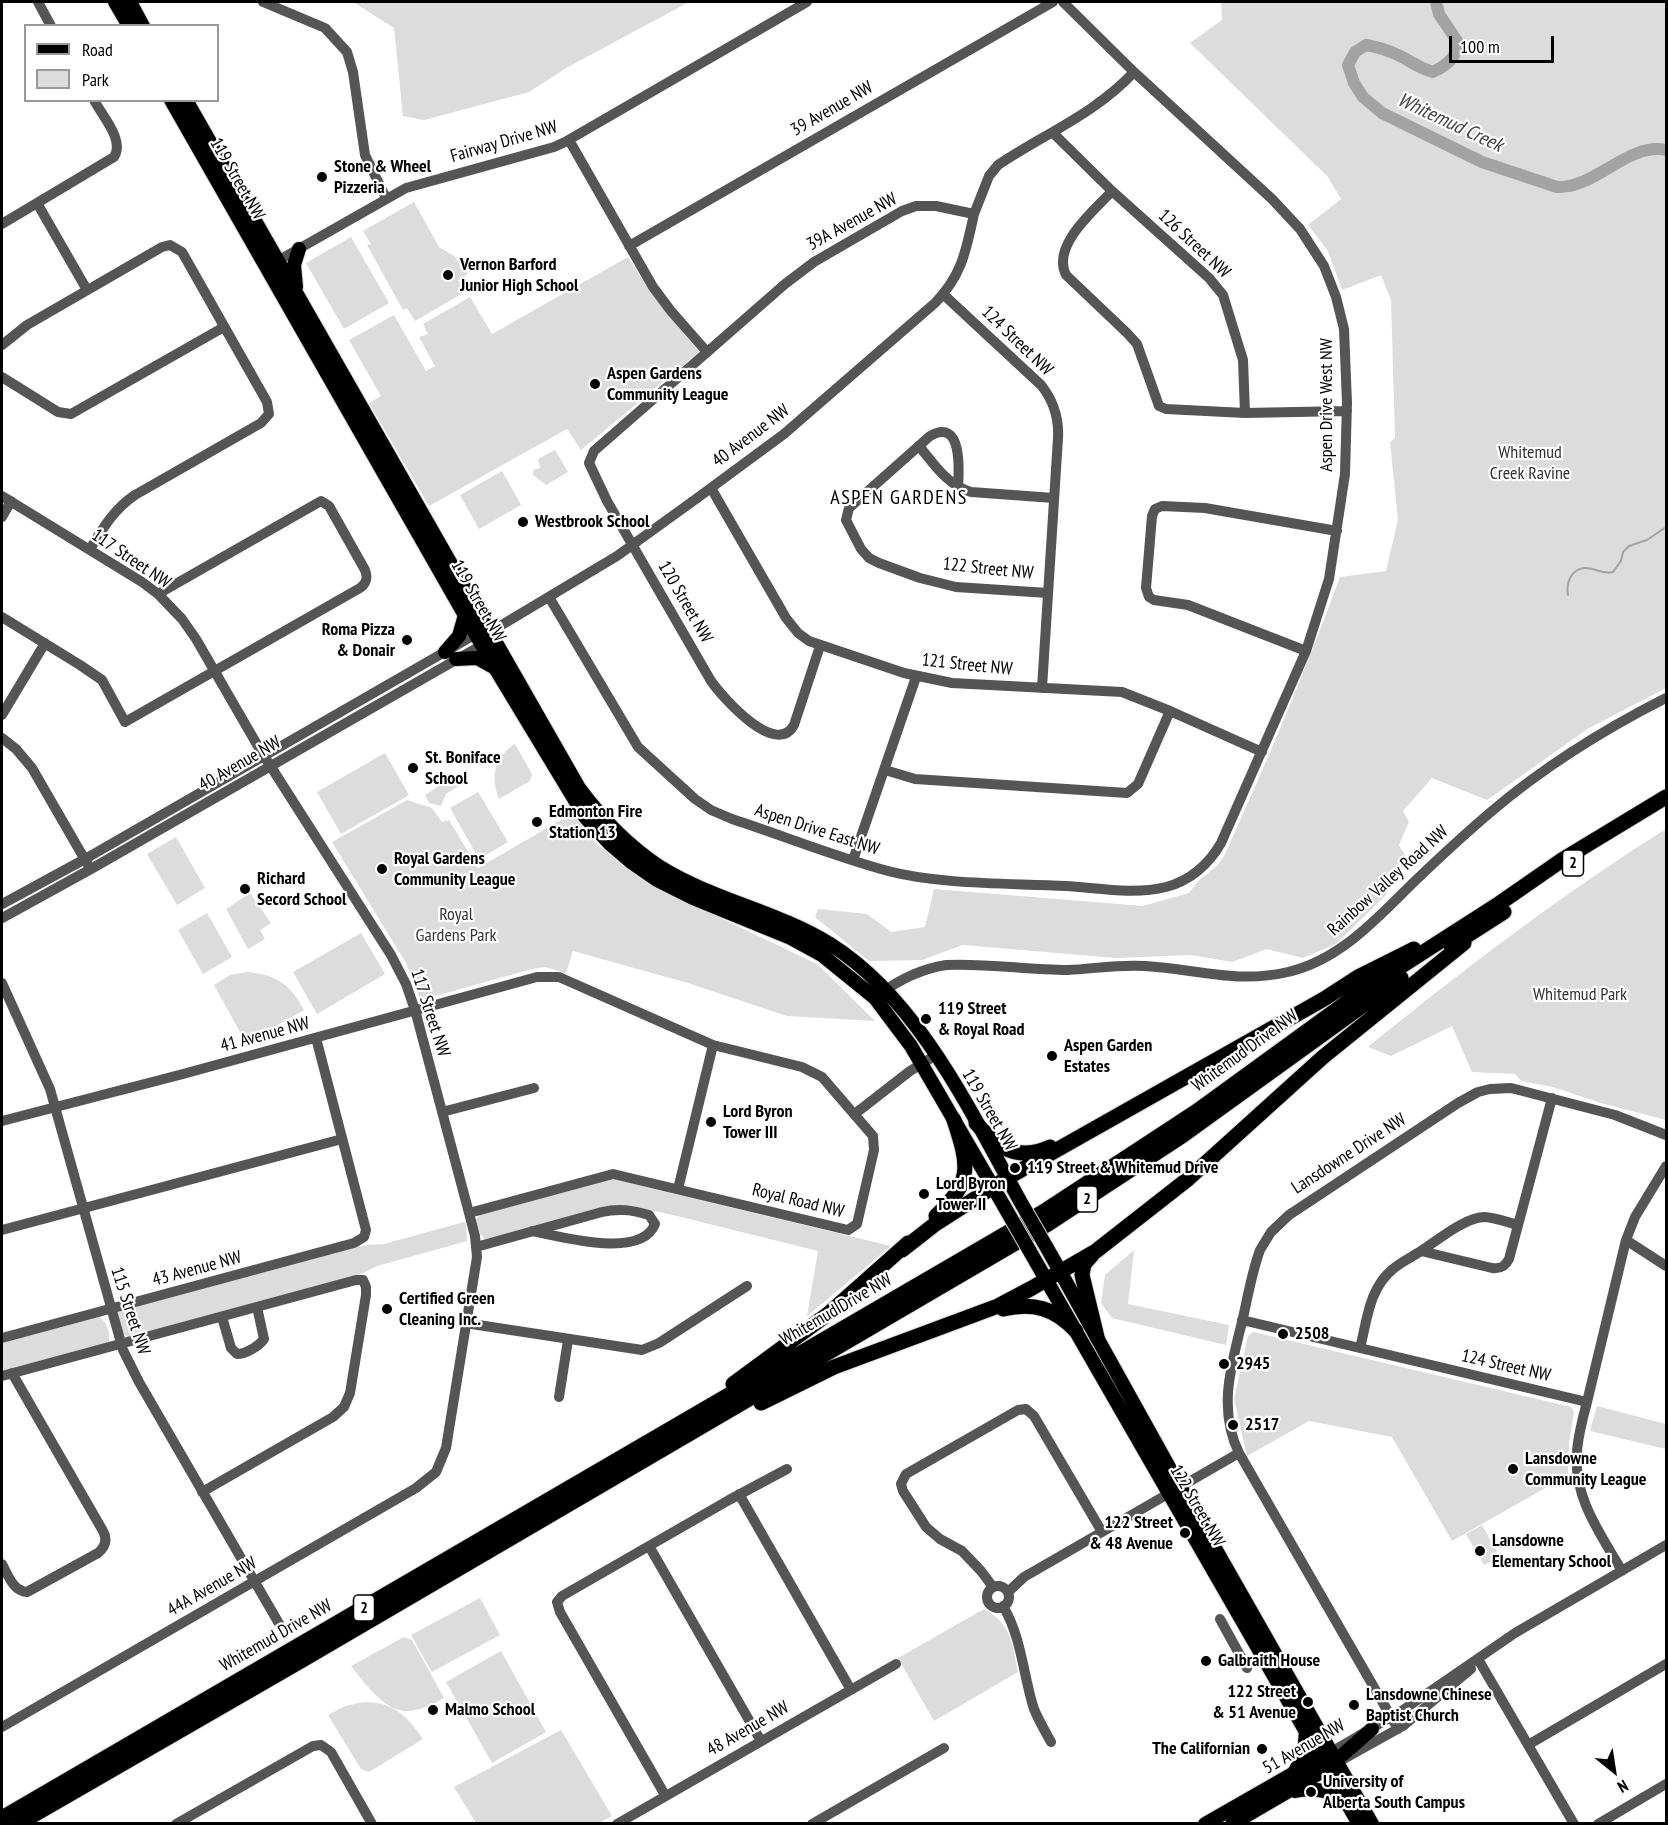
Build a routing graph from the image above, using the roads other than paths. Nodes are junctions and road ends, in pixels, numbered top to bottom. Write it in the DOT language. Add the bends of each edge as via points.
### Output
graph roads {
  1 [pos="38,2"];
  2 [pos="115,2"];
  3 [pos="130,2"];
  4 [pos="263,2"];
  5 [pos="807,2"];
  6 [pos="1053,2"];
  7 [pos="1063,2"];
  8 [pos="50,24"];
  9 [pos="128,24"];
  10 [pos="143,24"];
  11 [pos="1134,72"];
  12 [pos="95,102"];
  13 [pos="172,102"];
  14 [pos="187,102"];
  15 [pos="1053,133"];
  16 [pos="568,140"];
  17 [pos="1112,191"];
  18 [pos="386,198"];
  19 [pos="37,203"];
  20 [pos="975,214"];
  21 [pos="2,224"];
  22 [pos="629,246"];
  23 [pos="299,249"];
  24 [pos="272,264"];
  25 [pos="87,290"];
  26 [pos="298,295"];
  27 [pos="944,295"];
  28 [pos="224,327"];
  29 [pos="2,345"];
  30 [pos="707,352"];
  31 [pos="2,377"];
  32 [pos="1347,411"];
  33 [pos="1245,413"];
  34 [pos="919,446"];
  35 [pos="594,451"];
  36 [pos="711,488"];
  37 [pos="958,488"];
  38 [pos="1054,498"];
  39 [pos="6,499"];
  40 [pos="2,517"];
  41 [pos="1337,531"];
  42 [pos="633,544"];
  43 [pos="90,549"];
  44 [pos="1048,593"];
  45 [pos="158,594"];
  46 [pos="549,597"];
  47 [pos="465,615"];
  48 [pos="2,617"];
  49 [pos="483,637"];
  50 [pos="45,644"];
  51 [pos="820,646"];
  52 [pos="1306,651"];
  53 [pos="451,655"];
  54 [pos="495,668"];
  55 [pos="215,672"];
  56 [pos="916,677"];
  57 [pos="1042,688"];
  58 [pos="1666,698"];
  59 [pos="1170,711"];
  60 [pos="2,716"];
  61 [pos="2,738"];
  62 [pos="1262,752"];
  63 [pos="267,760"];
  64 [pos="885,771"];
  65 [pos="1666,797"];
  66 [pos="1666,804"];
  67 [pos="84,859"];
  68 [pos="853,860"];
  69 [pos="91,869"];
  70 [pos="1184,880"];
  71 [pos="2,904"];
  72 [pos="2,918"];
  73 [pos="1483,921"];
  74 [pos="537,977"];
  75 [pos="2,983"];
  76 [pos="880,994"];
  77 [pos="415,1010"];
  78 [pos="316,1038"];
  79 [pos="713,1045"];
  80 [pos="936,1055"];
  81 [pos="921,1064"];
  82 [pos="534,1088"];
  83 [pos="1552,1098"];
  84 [pos="56,1107"];
  85 [pos="442,1112"];
  86 [pos="856,1113"];
  87 [pos="954,1120"];
  88 [pos="2,1121"];
  89 [pos="1108,1121"];
  90 [pos="976,1123"];
  91 [pos="1666,1135"];
  92 [pos="342,1139"];
  93 [pos="1666,1166"];
  94 [pos="1007,1178"];
  95 [pos="994,1187"];
  96 [pos="678,1189"];
  97 [pos="1004,1206"];
  98 [pos="83,1208"];
  99 [pos="469,1213"];
  100 [pos="1518,1225"];
  101 [pos="2,1230"];
  102 [pos="532,1231"];
  103 [pos="1626,1240"];
  104 [pos="476,1247"];
  105 [pos="902,1250"];
  106 [pos="1096,1251"];
  107 [pos="1421,1251"];
  108 [pos="1051,1255"];
  109 [pos="1666,1266"];
  110 [pos="1054,1276"];
  111 [pos="747,1286"];
  112 [pos="256,1307"];
  113 [pos="110,1309"];
  114 [pos="979,1313"];
  115 [pos="222,1317"];
  116 [pos="1242,1320"];
  117 [pos="465,1323"];
  118 [pos="1076,1331"];
  119 [pos="1097,1337"];
  120 [pos="2,1338"];
  121 [pos="568,1340"];
  122 [pos="120,1344"];
  123 [pos="1360,1348"];
  124 [pos="7,1374"];
  125 [pos="559,1397"];
  126 [pos="1587,1402"];
  127 [pos="669,1438"];
  128 [pos="1239,1453"];
  129 [pos="786,1469"];
  130 [pos="436,1472"];
  131 [pos="1175,1490"];
  132 [pos="202,1492"];
  133 [pos="739,1494"];
  134 [pos="1102,1532"];
  135 [pos="1666,1545"];
  136 [pos="649,1546"];
  137 [pos="2,1564"];
  138 [pos="1622,1571"];
  139 [pos="255,1582"];
  140 [pos="993,1587"];
  141 [pos="1008,1592"];
  142 [pos="1003,1606"];
  143 [pos="1220,1619"];
  144 [pos="281,1627"];
  145 [pos="1478,1659"];
  146 [pos="896,1664"];
  147 [pos="1666,1664"];
  148 [pos="1247,1668"];
  149 [pos="851,1690"];
  150 [pos="1391,1718"];
  151 [pos="2,1727"];
  152 [pos="1372,1729"];
  153 [pos="1398,1729"];
  154 [pos="1306,1730"];
  155 [pos="761,1741"];
  156 [pos="1051,1742"];
  157 [pos="1528,1744"];
  158 [pos="944,1748"];
  159 [pos="1329,1760"];
  160 [pos="1294,1773"];
  161 [pos="1666,1784"];
  162 [pos="1284,1794"];
  163 [pos="665,1795"];
  164 [pos="1345,1798"];
  165 [pos="1258,1809"];
  166 [pos="2,1818"];
  167 [pos="18,1824"];
  168 [pos="176,1824"];
  169 [pos="372,1824"];
  170 [pos="617,1824"];
  171 [pos="812,1824"];
  172 [pos="1205,1824"];
  173 [pos="1232,1824"];
  174 [pos="1359,1824"];
  175 [pos="1372,1824"];
  176 [pos="1574,1824"];
  177 [pos="1598,1824"];
  1 -- 8 [label="street"];
  2 -- 9 [label="main road"];
  3 -- 10 [label="main road"];
  4 -- 18 [label="street" via="325,28 347,52 364,154"];
  5 -- 16 [label="street, Fairway Drive NW"];
  6 -- 22 [label="street, 39 Avenue NW"];
  7 -- 11 [label="street, Aspen Drive West NW"];
  11 -- 15 [label="street" via="1095,108"];
  11 -- 32 [label="street, Aspen Drive West NW" via="1282,209 1319,256 1344,329"];
  12 -- 19 [label="street" via="118,150 109,162"];
  13 -- 24 [label="main road, 119 Street NW"];
  14 -- 24 [label="main road, 119 Street NW"];
  15 -- 17 [label="street, 126 Street NW"];
  15 -- 20 [label="street" via="998,165 988,176"];
  16 -- 18 [label="street, Fairway Drive NW" via="548,149 418,184"];
  16 -- 22 [label="street"];
  17 -- 33 [label="street, 126 Street NW" via="1223,295 1243,360"];
  17 -- 33 [label="street" via="1070,238 1063,269 1068,278 1137,344 1157,403 1166,409"];
  18 -- 23 [label="street, Fairway Drive NW"];
  19 -- 21 [label="street"];
  19 -- 25 [label="street"];
  20 -- 27 [label="street, 40 Avenue NW" via="962,266"];
  20 -- 30 [label="street, 39A Avenue NW" via="929,205 902,211 804,269"];
  22 -- 30 [label="street" via="663,301"];
  23 -- 24 [label="street, Fairway Drive NW"];
  23 -- 26 [label="main road" via="294,269"];
  24 -- 26 [label="main road, 119 Street NW"];
  24 -- 47 [label="main road, 119 Street NW"];
  25 -- 28 [label="street" via="162,247 174,246 182,252"];
  25 -- 29 [label="street" via="27,325"];
  26 -- 49 [label="main road, 119 Street NW"];
  27 -- 36 [label="street, 40 Avenue NW" via="810,412"];
  27 -- 38 [label="street, 124 Street NW" via="1041,386 1051,401 1058,438"];
  28 -- 31 [label="street" via="66,415"];
  28 -- 43 [label="street" via="267,402 269,414 261,423 123,503"];
  30 -- 35 [label="street, 39A Avenue NW"];
  32 -- 33 [label="street"];
  32 -- 41 [label="street, Aspen Drive West NW" via="1345,474"];
  34 -- 37 [label="street"];
  34 -- 37 [label="street" via="938,433 950,437 959,450"];
  34 -- 44 [label="street, 122 Street NW" via="849,508 845,517 861,549 879,563 956,587"];
  35 -- 42 [label="street, 120 Street NW" via="589,463"];
  36 -- 42 [label="street, 40 Avenue NW"];
  36 -- 51 [label="street, 121 Street NW" via="790,624"];
  37 -- 38 [label="street"];
  38 -- 44 [label="street"];
  39 -- 40 [label="street"];
  39 -- 43 [label="street, 117 Street NW"];
  41 -- 52 [label="street, Aspen Drive West NW" via="1326,589"];
  41 -- 52 [label="street" via="1205,508 1166,506 1155,509 1151,520 1146,588 1149,597 1193,606"];
  42 -- 46 [label="street, 40 Avenue NW"];
  42 -- 51 [label="street, 120 Street NW" via="711,681 756,726 779,736 789,733"];
  43 -- 45 [label="street, 117 Street NW"];
  44 -- 57 [label="street"];
  45 -- 55 [label="street, 117 Street NW" via="190,630"];
  45 -- 55 [label="street" via="321,501 329,506 367,580 360,588"];
  46 -- 49 [label="street, 40 Avenue NW"];
  46 -- 68 [label="street, Aspen Drive East NW" via="634,742 695,799 732,819"];
  47 -- 49 [label="main road, 119 Street NW"];
  47 -- 53 [label="main road"];
  48 -- 50 [label="street"];
  49 -- 53 [label="street, 40 Avenue NW"];
  49 -- 54 [label="main road, 119 Street NW"];
  49 -- 76 [label="main road, 119 Street NW" via="579,788 619,835 662,868 829,944 857,963"];
  50 -- 55 [label="street" via="102,680 125,722"];
  50 -- 60 [label="street"];
  51 -- 56 [label="street, 121 Street NW"];
  52 -- 62 [label="street, Aspen Drive West NW"];
  53 -- 54 [label="main road" via="477,658"];
  53 -- 63 [label="street, 40 Avenue NW"];
  54 -- 76 [label="main road, 119 Street NW" via="585,818 617,850 657,880 791,938"];
  55 -- 63 [label="street, 117 Street NW"];
  56 -- 57 [label="street, 121 Street NW"];
  56 -- 64 [label="street"];
  57 -- 59 [label="street, 121 Street NW" via="1122,692"];
  58 -- 76 [label="street, Rainbow Valley Road NW" via="1571,752 1534,778 1459,840 1349,943 1300,968 1269,976 1230,978 1142,966 1068,970 946,965 926,969"];
  59 -- 62 [label="street, 121 Street NW"];
  59 -- 64 [label="street" via="1138,784 1123,793 915,778"];
  61 -- 67 [label="street" via="32,768"];
  62 -- 70 [label="street, Aspen Drive West NW" via="1217,851"];
  63 -- 67 [label="street, 40 Avenue NW"];
  63 -- 69 [label="street, 40 Avenue NW"];
  63 -- 77 [label="street, 117 Street NW" via="391,955"];
  64 -- 68 [label="street"];
  65 -- 73 [label="highway, Whitemud Drive NW / 2" via="1562,860"];
  66 -- 73 [label="highway, Whitemud Drive NW / 2"];
  67 -- 69 [label="street"];
  67 -- 71 [label="street, 40 Avenue NW"];
  68 -- 70 [label="street, Aspen Drive East NW" via="904,874 988,882 1144,891"];
  69 -- 72 [label="street, 40 Avenue NW"];
  73 -- 89 [label="highway" via="1358,976"];
  73 -- 106 [label="highway" via="1188,1179"];
  73 -- 127 [label="highway, Whitemud Drive NW / 2" via="1346,1002 1197,1111 1043,1212"];
  74 -- 77 [label="street, 41 Avenue NW"];
  74 -- 79 [label="street, Royal Road NW" via="559,977"];
  75 -- 84 [label="street, 115 Street NW"];
  76 -- 80 [label="main road, 119 Street NW" via="907,1014"];
  76 -- 81 [label="main road, 119 Street NW"];
  77 -- 78 [label="street, 41 Avenue NW"];
  77 -- 85 [label="street, 117 Street NW"];
  78 -- 84 [label="street, 41 Avenue NW"];
  78 -- 92 [label="street"];
  79 -- 86 [label="street, Royal Road NW" via="802,1067 822,1077"];
  79 -- 96 [label="street"];
  80 -- 81 [label="street"];
  80 -- 90 [label="main road, 119 Street NW"];
  81 -- 86 [label="street"];
  81 -- 87 [label="main road, 119 Street NW"];
  82 -- 85 [label="street"];
  83 -- 91 [label="street, Lansdowne Drive NW" via="1615,1115"];
  83 -- 100 [label="street"];
  83 -- 116 [label="street, Lansdowne Drive NW" via="1511,1088 1478,1092 1296,1209 1275,1227 1260,1250"];
  84 -- 88 [label="street, 41 Avenue NW"];
  84 -- 98 [label="street, 115 Street NW"];
  85 -- 99 [label="street, 117 Street NW"];
  86 -- 96 [label="street, Royal Road NW" via="873,1136 874,1150 857,1224 848,1230"];
  87 -- 95 [label="main road, 119 Street NW"];
  87 -- 105 [label="highway" via="966,1171 960,1189"];
  89 -- 90 [label="highway" via="1029,1153 999,1146"];
  89 -- 94 [label="highway"];
  90 -- 94 [label="main road, 119 Street NW"];
  92 -- 98 [label="street"];
  92 -- 113 [label="street, 43 Avenue NW" via="366,1230 364,1237 354,1243"];
  93 -- 103 [label="street" via="1635,1217"];
  94 -- 95 [label="highway"];
  94 -- 108 [label="main road, 119 Street NW, bridge"];
  95 -- 97 [label="main road, 119 Street NW"];
  95 -- 105 [label="highway"];
  96 -- 99 [label="street, Royal Road NW" via="613,1174"];
  97 -- 110 [label="main road, 122 Street NW, bridge" via="1036,1262"];
  98 -- 101 [label="street"];
  98 -- 113 [label="street, 115 Street NW"];
  99 -- 104 [label="street, 117 Street NW"];
  100 -- 107 [label="street" via="1488,1217 1475,1218"];
  100 -- 107 [label="street" via="1509,1259 1497,1269"];
  102 -- 102 [label="street" via="613,1245 636,1240 655,1224 649,1215 615,1209"];
  102 -- 104 [label="street"];
  103 -- 109 [label="street"];
  103 -- 126 [label="street"];
  104 -- 117 [label="street, 117 Street NW"];
  105 -- 127 [label="highway" via="828,1314"];
  106 -- 110 [label="highway"];
  106 -- 119 [label="highway" via="1084,1264 1082,1275"];
  107 -- 123 [label="street" via="1392,1269 1378,1285"];
  108 -- 110 [label="main road, 122 Street NW"];
  110 -- 114 [label="highway"];
  110 -- 118 [label="main road, 122 Street NW"];
  110 -- 119 [label="main road, 122 Street NW"];
  111 -- 121 [label="street" via="646,1350"];
  112 -- 115 [label="street"];
  112 -- 115 [label="street" via="264,1339 242,1354 231,1348"];
  112 -- 132 [label="street" via="363,1280 366,1295 350,1393 344,1407 333,1417"];
  113 -- 120 [label="street, 43 Avenue NW"];
  113 -- 122 [label="street, 115 Street NW"];
  114 -- 118 [label="highway" via="1034,1306 1054,1312"];
  114 -- 127 [label="highway" via="834,1367 728,1420"];
  115 -- 122 [label="street"];
  116 -- 123 [label="street, 124 Street NW"];
  116 -- 128 [label="street, Lansdowne Drive NW" via="1227,1394 1230,1427"];
  117 -- 121 [label="street"];
  117 -- 130 [label="street, 117 Street NW" via="446,1448"];
  118 -- 131 [label="main road, 122 Street NW"];
  119 -- 131 [label="main road, 122 Street NW"];
  121 -- 125 [label="street"];
  122 -- 124 [label="street"];
  122 -- 132 [label="street, 115 Street NW"];
  123 -- 126 [label="street, 124 Street NW"];
  124 -- 137 [label="street" via="104,1531 105,1544 98,1553 24,1592 15,1587"];
  126 -- 138 [label="street" via="1576,1451 1580,1490"];
  127 -- 166 [label="highway, Whitemud Drive NW / 2"];
  127 -- 167 [label="highway, Whitemud Drive NW / 2"];
  128 -- 131 [label="street"];
  128 -- 150 [label="street, Lansdowne Drive NW"];
  129 -- 133 [label="street"];
  130 -- 139 [label="street, 44A Avenue NW" via="416,1488"];
  131 -- 134 [label="street"];
  131 -- 154 [label="main road, 122 Street NW"];
  131 -- 159 [label="main road, 122 Street NW"];
  132 -- 139 [label="street, 115 Street NW"];
  133 -- 136 [label="street"];
  133 -- 149 [label="street"];
  134 -- 140 [label="street" via="1034,1416 1026,1409 1018,1410 906,1474 901,1481 903,1491 926,1527 962,1551"];
  134 -- 141 [label="street" via="1024,1577"];
  135 -- 138 [label="street, 51 Avenue NW"];
  136 -- 155 [label="street"];
  136 -- 163 [label="street" via="562,1596 558,1602 560,1612"];
  138 -- 145 [label="street, 51 Avenue NW"];
  139 -- 144 [label="street, 115 Street NW"];
  139 -- 151 [label="street, 44A Avenue NW"];
  140 -- 141 [label="street" via="1000,1585"];
  140 -- 142 [label="street" via="987,1595 988,1602 994,1607"];
  141 -- 142 [label="street" via="1009,1599"];
  142 -- 156 [label="street" via="1011,1621 1034,1707"];
  143 -- 148 [label="street"];
  145 -- 150 [label="street, 51 Avenue NW"];
  145 -- 153 [label="street, 51 Avenue NW" via="1470,1671"];
  145 -- 157 [label="street"];
  146 -- 149 [label="street, 48 Avenue NW"];
  147 -- 157 [label="street"];
  149 -- 155 [label="street, 48 Avenue NW"];
  150 -- 152 [label="street, 51 Avenue NW"];
  150 -- 153 [label="street, Lansdowne Drive NW"];
  152 -- 159 [label="main road"];
  153 -- 159 [label="street, 51 Avenue NW"];
  154 -- 159 [label="main road, 122 Street NW"];
  154 -- 160 [label="main road" via="1304,1755"];
  155 -- 163 [label="street, 48 Avenue NW"];
  157 -- 176 [label="street"];
  158 -- 171 [label="street"];
  159 -- 160 [label="main road, 51 Avenue NW"];
  159 -- 162 [label="main road, 51 Avenue NW"];
  159 -- 164 [label="main road, 122 Street NW"];
  159 -- 165 [label="main road"];
  159 -- 175 [label="main road, 122 Street NW"];
  160 -- 172 [label="main road, 51 Avenue NW"];
  161 -- 177 [label="street"];
  162 -- 164 [label="main road" via="1312,1789"];
  162 -- 165 [label="main road, 51 Avenue NW"];
  163 -- 170 [label="street, 48 Avenue NW"];
  164 -- 174 [label="main road, 122 Street NW"];
  165 -- 173 [label="main road, 51 Avenue NW"];
  168 -- 169 [label="street" via="313,1746 324,1746 331,1752"];
}
